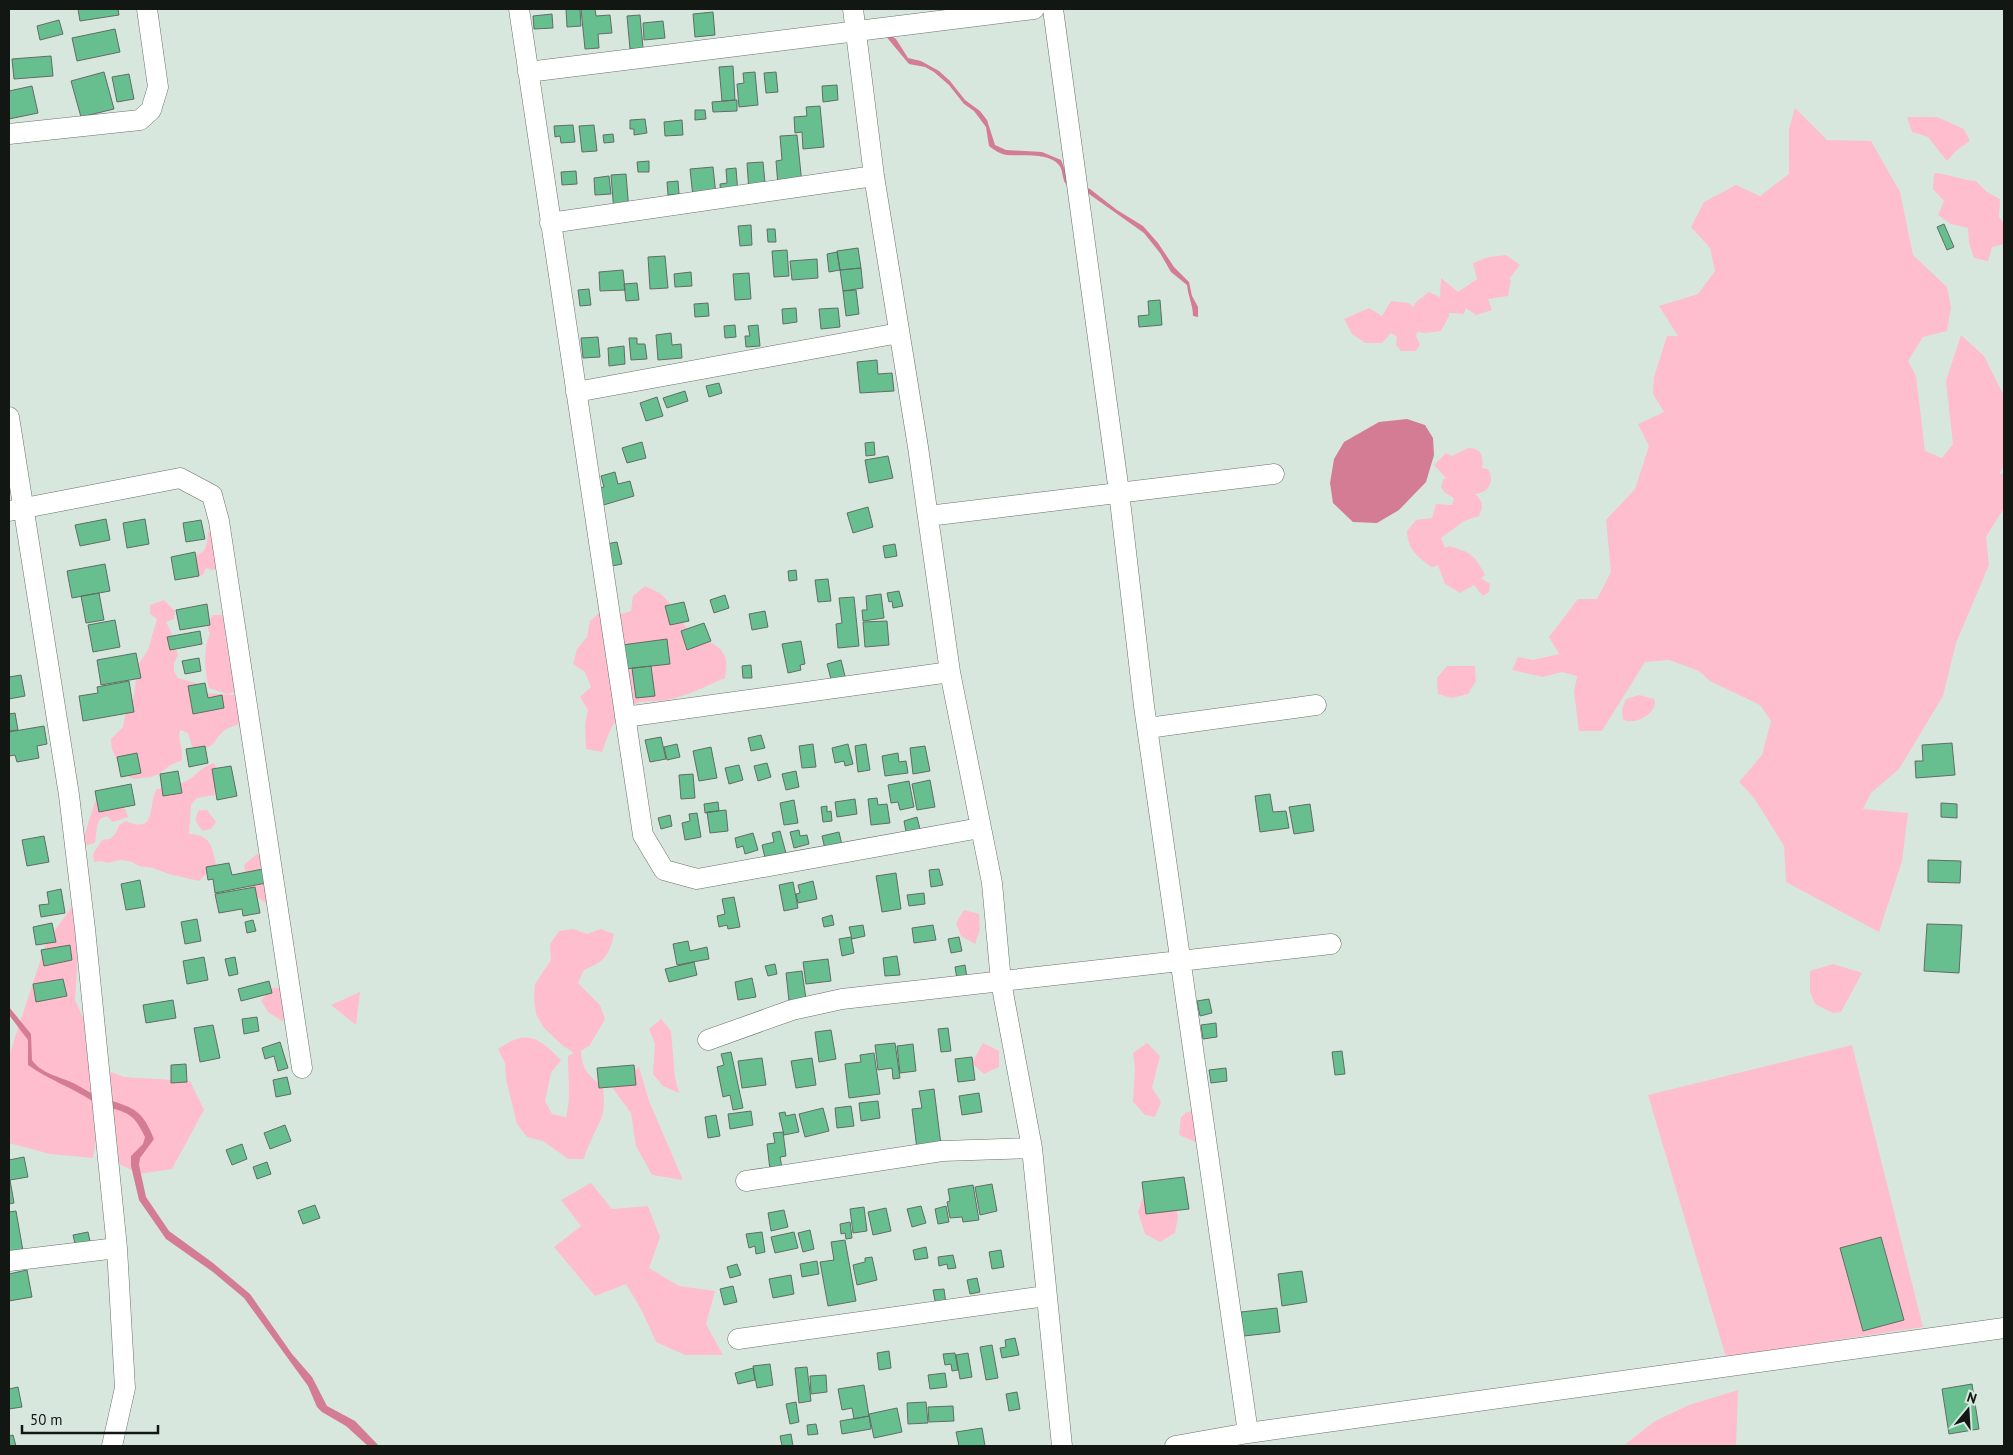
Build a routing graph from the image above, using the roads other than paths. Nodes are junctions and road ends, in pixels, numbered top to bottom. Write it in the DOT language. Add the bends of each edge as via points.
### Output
graph roads {
  1 [pos="147,9"];
  2 [pos="519,9"];
  3 [pos="853,9"];
  4 [pos="1034,9"];
  5 [pos="1054,9"];
  6 [pos="856,30"];
  7 [pos="528,72"];
  8 [pos="9,134"];
  9 [pos="874,176"];
  10 [pos="550,223"];
  11 [pos="898,333"];
  12 [pos="576,392"];
  13 [pos="9,417"];
  14 [pos="1274,474"];
  15 [pos="1119,492"];
  16 [pos="16,510"];
  17 [pos="928,516"];
  18 [pos="950,672"];
  19 [pos="1316,704"];
  20 [pos="625,718"];
  21 [pos="1148,728"];
  22 [pos="980,828"];
  23 [pos="1331,944"];
  24 [pos="1181,961"];
  25 [pos="1001,982"];
  26 [pos="708,1040"];
  27 [pos="302,1068"];
  28 [pos="1032,1148"];
  29 [pos="746,1181"];
  30 [pos="117,1248"];
  31 [pos="9,1261"];
  32 [pos="1046,1296"];
  33 [pos="2004,1328"];
  34 [pos="738,1340"];
  35 [pos="1248,1433"];
  36 [pos="112,1446"];
  37 [pos="1062,1446"];
  38 [pos="1175,1446"];
  1 -- 8 [label="street" via="158,87 151,110 140,120"];
  2 -- 7 [label="street"];
  3 -- 6 [label="street"];
  4 -- 6 [label="street"];
  5 -- 15 [label="street"];
  6 -- 7 [label="street"];
  6 -- 9 [label="street"];
  7 -- 10 [label="street"];
  9 -- 10 [label="street"];
  9 -- 11 [label="street"];
  10 -- 12 [label="street"];
  11 -- 12 [label="street"];
  11 -- 17 [label="street"];
  12 -- 20 [label="street"];
  13 -- 16 [label="street"];
  14 -- 15 [label="street"];
  15 -- 17 [label="street"];
  15 -- 21 [label="street"];
  16 -- 27 [label="street" via="180,478 212,495 219,520"];
  16 -- 30 [label="street" via="69,795"];
  17 -- 18 [label="street"];
  18 -- 20 [label="street"];
  18 -- 22 [label="street"];
  19 -- 21 [label="street"];
  20 -- 22 [label="street" via="642,835 664,870 696,879"];
  21 -- 24 [label="street"];
  22 -- 25 [label="street" via="992,884"];
  23 -- 24 [label="street"];
  24 -- 25 [label="street"];
  24 -- 35 [label="street"];
  25 -- 26 [label="street" via="842,999 792,1010"];
  25 -- 28 [label="street"];
  28 -- 29 [label="street" via="942,1151"];
  28 -- 32 [label="street"];
  30 -- 31 [label="street"];
  30 -- 36 [label="street" via="124,1388"];
  32 -- 34 [label="street"];
  32 -- 37 [label="street"];
  33 -- 35 [label="street"];
  35 -- 38 [label="street"];
}
